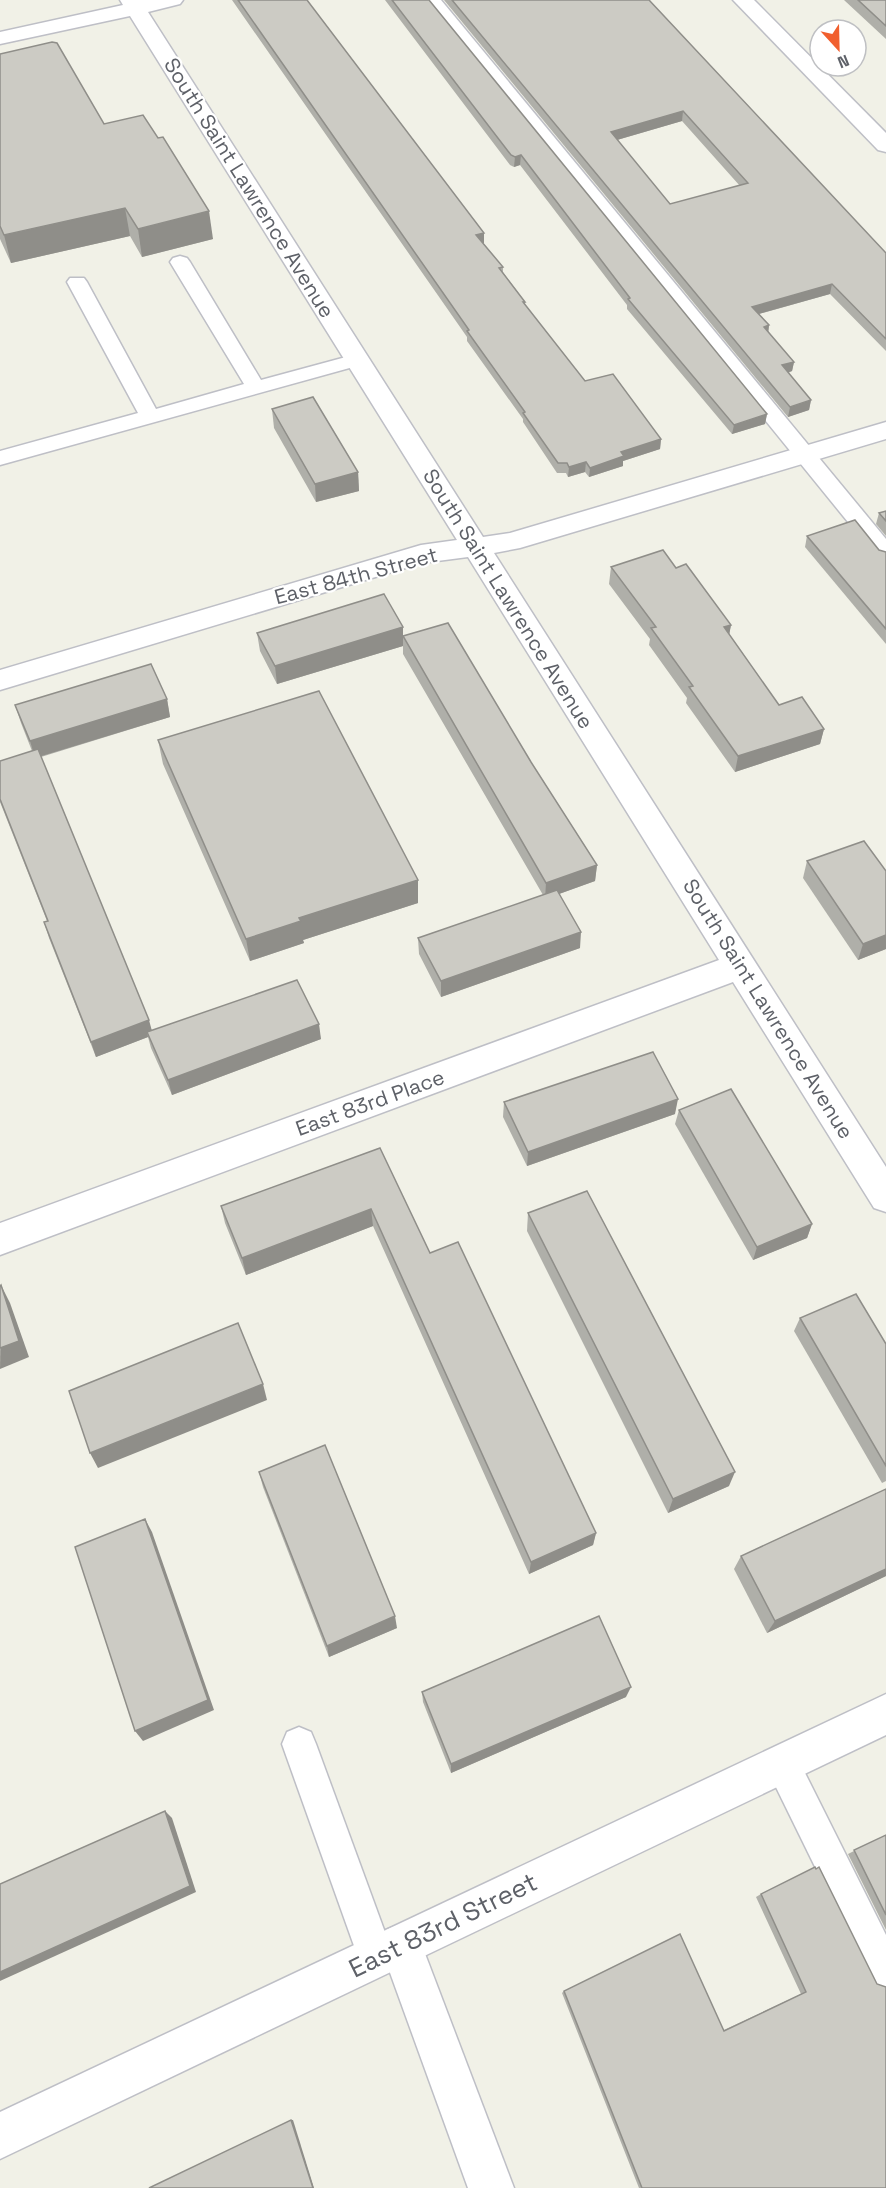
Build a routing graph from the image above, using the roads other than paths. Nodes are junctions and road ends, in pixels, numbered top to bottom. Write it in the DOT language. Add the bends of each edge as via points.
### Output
graph roads {
  1 [pos="173,0"];
  2 [pos="432,0"];
  3 [pos="743,0"];
  4 [pos="133,4"];
  5 [pos="0,38"];
  6 [pos="886,144"];
  7 [pos="180,262"];
  8 [pos="77,282"];
  9 [pos="357,360"];
  10 [pos="256,388"];
  11 [pos="150,417"];
  12 [pos="886,430"];
  13 [pos="803,455"];
  14 [pos="0,458"];
  15 [pos="476,548"];
  16 [pos="886,554"];
  17 [pos="0,680"];
  18 [pos="740,966"];
  19 [pos="886,1197"];
  20 [pos="0,1239"];
  21 [pos="886,1714"];
  22 [pos="299,1744"];
  23 [pos="782,1763"];
  24 [pos="388,1951"];
  25 [pos="886,1972"];
  26 [pos="0,2136"];
  27 [pos="490,2188"];
  1 -- 4 [label="street"];
  2 -- 13 [label="lane"];
  3 -- 6 [label="street"];
  4 -- 5 [label="street"];
  4 -- 9 [label="street, South Saint Lawrence Avenue"];
  7 -- 10 [label="lane"];
  8 -- 11 [label="lane"];
  9 -- 10 [label="lane"];
  9 -- 15 [label="street, South Saint Lawrence Avenue"];
  10 -- 11 [label="lane"];
  11 -- 14 [label="lane"];
  12 -- 13 [label="street, East 84th Street"];
  13 -- 15 [label="street, East 84th Street" via="511,542"];
  13 -- 16 [label="lane"];
  15 -- 17 [label="street, East 84th Street" via="421,554"];
  15 -- 18 [label="street, South Saint Lawrence Avenue"];
  18 -- 19 [label="street, South Saint Lawrence Avenue"];
  18 -- 20 [label="street, East 83rd Place"];
  21 -- 23 [label="street, East 83rd Street"];
  22 -- 24 [label="lane"];
  23 -- 24 [label="street, East 83rd Street"];
  23 -- 25 [label="lane"];
  24 -- 26 [label="street, East 83rd Street"];
  24 -- 27 [label="street"];
}
